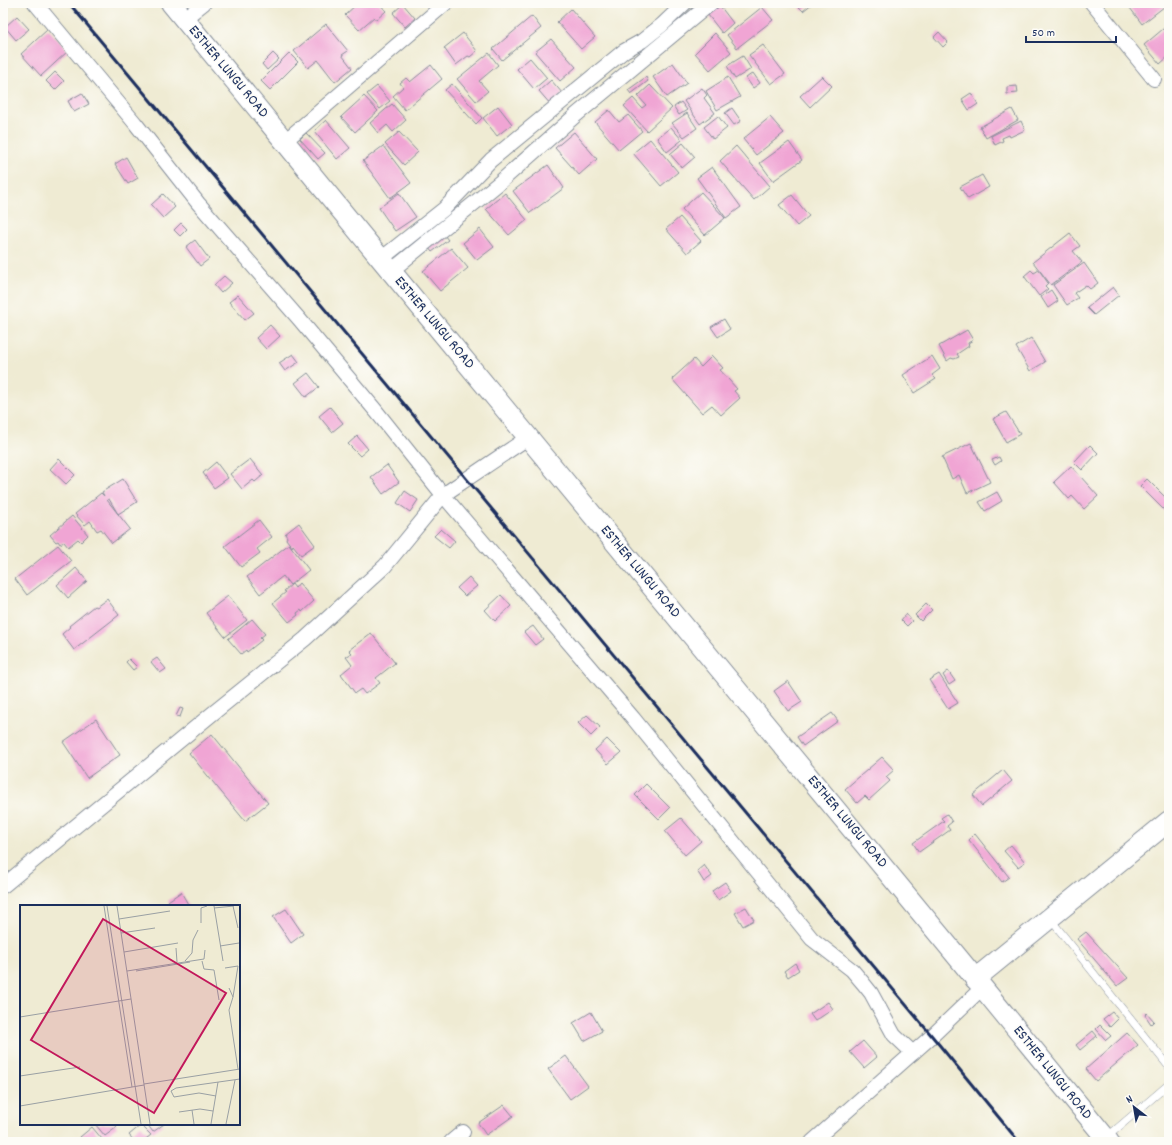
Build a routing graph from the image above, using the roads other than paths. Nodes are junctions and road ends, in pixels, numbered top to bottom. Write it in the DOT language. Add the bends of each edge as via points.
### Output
graph roads {
  1 [pos="35,3"];
  2 [pos="171,3"];
  3 [pos="204,3"];
  4 [pos="446,3"];
  5 [pos="684,3"];
  6 [pos="711,3"];
  7 [pos="1092,3"];
  8 [pos="184,19"];
  9 [pos="1154,79"];
  10 [pos="285,141"];
  11 [pos="386,265"];
  12 [pos="529,437"];
  13 [pos="443,495"];
  14 [pos="1169,822"];
  15 [pos="3,886"];
  16 [pos="1050,918"];
  17 [pos="978,983"];
  18 [pos="913,1052"];
  19 [pos="1169,1066"];
  20 [pos="1169,1084"];
  21 [pos="463,1132"];
  22 [pos="1107,1140"];
  23 [pos="451,1142"];
  24 [pos="812,1142"];
  1 -- 13 [label="street" via="198,203 376,411"];
  2 -- 8 [label="street, ESTHER LUNGU ROAD"];
  3 -- 8 [label="street"];
  4 -- 10 [label="street"];
  5 -- 11 [label="street" via="662,25 624,51 491,160"];
  6 -- 11 [label="street" via="499,183"];
  7 -- 9 [label="street"];
  8 -- 10 [label="street, ESTHER LUNGU ROAD"];
  10 -- 11 [label="street, ESTHER LUNGU ROAD"];
  11 -- 12 [label="street, ESTHER LUNGU ROAD"];
  12 -- 13 [label="street"];
  12 -- 17 [label="street, ESTHER LUNGU ROAD"];
  13 -- 15 [label="street" via="385,566 305,639"];
  13 -- 18 [label="street" via="633,718 812,939 856,974 871,993 894,1035"];
  14 -- 16 [label="street"];
  16 -- 17 [label="street"];
  16 -- 19 [label="lane"];
  17 -- 18 [label="street"];
  17 -- 22 [label="street, ESTHER LUNGU ROAD"];
  18 -- 24 [label="street"];
  20 -- 22 [label="lane"];
  21 -- 23 [label="street"];
}
